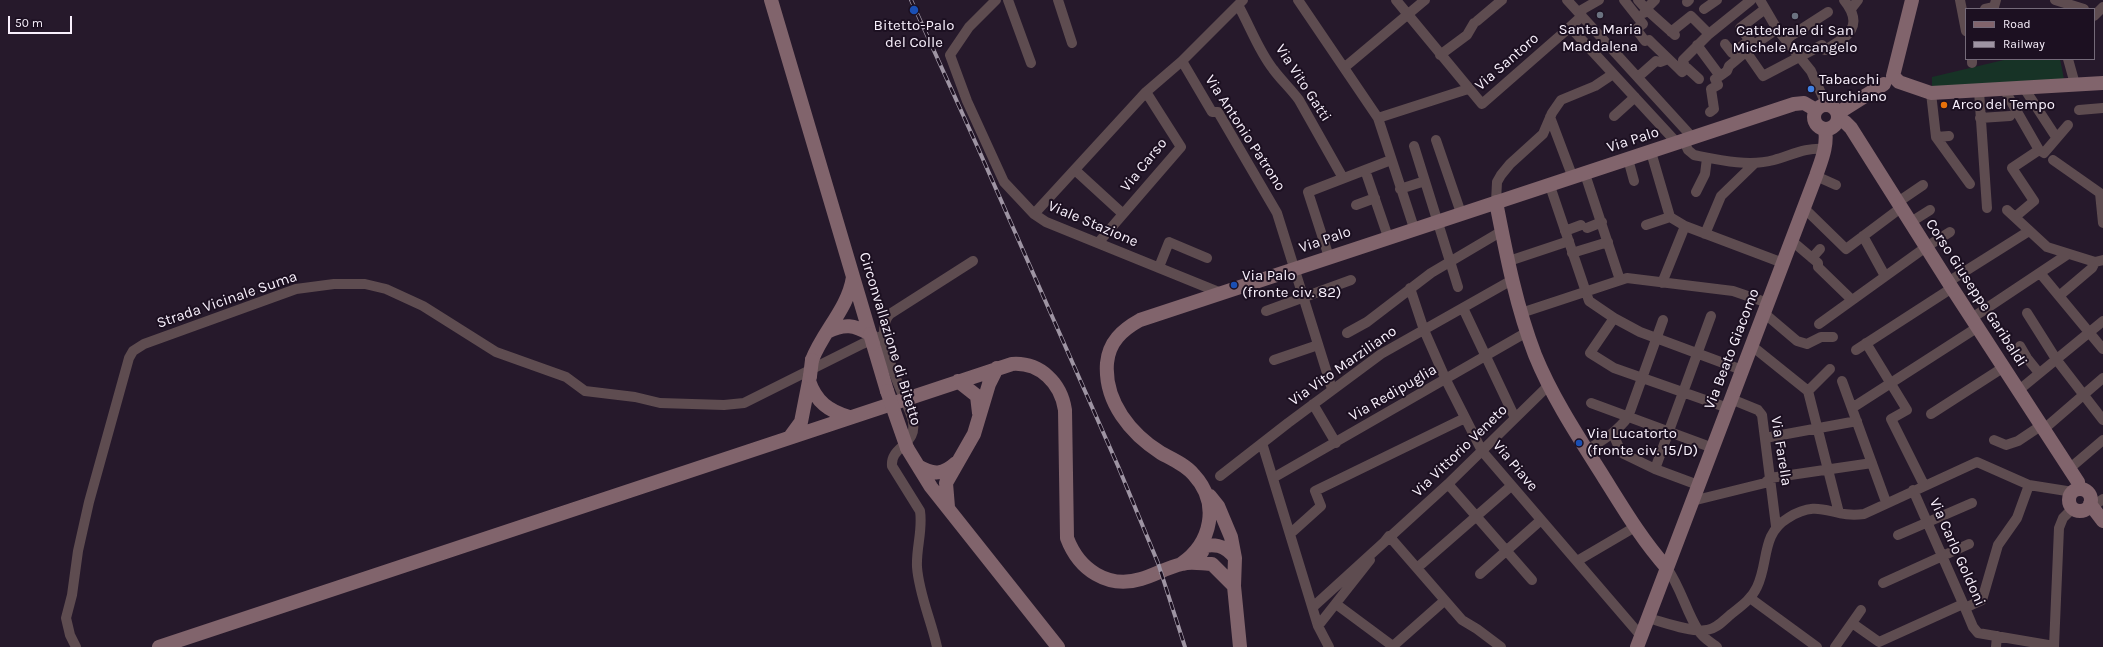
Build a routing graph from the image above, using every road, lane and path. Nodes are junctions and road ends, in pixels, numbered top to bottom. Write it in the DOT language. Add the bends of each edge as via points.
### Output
graph roads {
  1 [pos="771,0"];
  2 [pos="996,0"];
  3 [pos="1008,0"];
  4 [pos="1058,0"];
  5 [pos="1298,0"];
  6 [pos="1396,0"];
  7 [pos="1425,0"];
  8 [pos="1567,0"];
  9 [pos="1599,0"];
  10 [pos="1624,0"];
  11 [pos="1638,0"];
  12 [pos="1655,0"];
  13 [pos="1717,0"];
  14 [pos="1750,0"];
  15 [pos="1844,0"];
  16 [pos="1858,0"];
  17 [pos="1912,0"];
  18 [pos="1960,0"];
  19 [pos="2054,0"];
  20 [pos="1497,1"];
  21 [pos="1240,2"];
  22 [pos="1763,3"];
  23 [pos="2081,8"];
  24 [pos="1704,9"];
  25 [pos="1851,9"];
  26 [pos="1646,10"];
  27 [pos="1828,12"];
  28 [pos="1580,14"];
  29 [pos="1409,15"];
  30 [pos="1638,18"];
  31 [pos="1965,25"];
  32 [pos="1570,27"];
  33 [pos="1777,29"];
  34 [pos="1710,34"];
  35 [pos="1786,39"];
  36 [pos="1072,43"];
  37 [pos="1752,43"];
  38 [pos="1725,44"];
  39 [pos="1697,45"];
  40 [pos="1747,53"];
  41 [pos="1440,55"];
  42 [pos="1798,58"];
  43 [pos="1668,59"];
  44 [pos="2068,60"];
  45 [pos="1182,61"];
  46 [pos="1032,63"];
  47 [pos="1345,67"];
  48 [pos="1613,74"];
  49 [pos="1682,74"];
  50 [pos="1720,76"];
  51 [pos="1638,78"];
  52 [pos="1699,78"];
  53 [pos="1892,82"];
  54 [pos="2103,83"];
  55 [pos="2075,84"];
  56 [pos="2024,88"];
  57 [pos="1468,89"];
  58 [pos="2004,89"];
  59 [pos="1979,91"];
  60 [pos="1146,92"];
  61 [pos="1931,93"];
  62 [pos="1635,97"];
  63 [pos="1821,107"];
  64 [pos="2103,108"];
  65 [pos="2079,110"];
  66 [pos="1710,112"];
  67 [pos="1614,116"];
  68 [pos="1838,116"];
  69 [pos="2015,116"];
  70 [pos="1550,117"];
  71 [pos="1378,118"];
  72 [pos="1980,118"];
  73 [pos="2068,125"];
  74 [pos="1825,129"];
  75 [pos="1949,136"];
  76 [pos="1936,137"];
  77 [pos="2056,137"];
  78 [pos="1436,140"];
  79 [pos="1685,140"];
  80 [pos="1414,146"];
  81 [pos="1825,149"];
  82 [pos="1651,152"];
  83 [pos="2042,152"];
  84 [pos="1707,158"];
  85 [pos="1391,160"];
  86 [pos="1628,160"];
  87 [pos="2053,160"];
  88 [pos="1754,164"];
  89 [pos="1075,170"];
  90 [pos="1365,170"];
  91 [pos="1579,176"];
  92 [pos="1816,176"];
  93 [pos="1343,178"];
  94 [pos="1425,181"];
  95 [pos="1634,182"];
  96 [pos="1970,184"];
  97 [pos="1836,185"];
  98 [pos="1923,185"];
  99 [pos="1550,186"];
  100 [pos="1400,189"];
  101 [pos="1696,192"];
  102 [pos="2101,193"];
  103 [pos="1375,198"];
  104 [pos="1496,202"];
  105 [pos="1356,205"];
  106 [pos="1900,205"];
  107 [pos="1804,208"];
  108 [pos="1987,208"];
  109 [pos="1930,210"];
  110 [pos="2007,210"];
  111 [pos="1461,213"];
  112 [pos="1034,214"];
  113 [pos="1123,214"];
  114 [pos="1670,217"];
  115 [pos="2015,217"];
  116 [pos="1438,221"];
  117 [pos="1602,222"];
  118 [pos="1911,222"];
  119 [pos="2103,223"];
  120 [pos="1646,225"];
  121 [pos="1685,226"];
  122 [pos="1414,228"];
  123 [pos="1566,230"];
  124 [pos="1502,231"];
  125 [pos="2029,231"];
  126 [pos="1950,232"];
  127 [pos="1705,234"];
  128 [pos="1863,236"];
  129 [pos="1388,237"];
  130 [pos="1569,241"];
  131 [pos="1792,241"];
  132 [pos="1608,242"];
  133 [pos="1098,243"];
  134 [pos="1926,247"];
  135 [pos="1820,249"];
  136 [pos="1572,253"];
  137 [pos="2068,254"];
  138 [pos="1329,257"];
  139 [pos="1208,258"];
  140 [pos="1812,258"];
  141 [pos="973,261"];
  142 [pos="1509,261"];
  143 [pos="1450,262"];
  144 [pos="2100,262"];
  145 [pos="1783,263"];
  146 [pos="1159,267"];
  147 [pos="1295,268"];
  148 [pos="2040,273"];
  149 [pos="1885,276"];
  150 [pos="853,277"];
  151 [pos="1351,280"];
  152 [pos="1512,280"];
  153 [pos="1620,280"];
  154 [pos="1662,283"];
  155 [pos="1950,285"];
  156 [pos="1458,287"];
  157 [pos="1410,288"];
  158 [pos="1585,292"];
  159 [pos="1221,293"];
  160 [pos="1304,296"];
  161 [pos="2059,296"];
  162 [pos="1852,300"];
  163 [pos="1463,308"];
  164 [pos="1766,308"];
  165 [pos="1266,311"];
  166 [pos="2027,312"];
  167 [pos="1521,313"];
  168 [pos="1711,316"];
  169 [pos="1614,318"];
  170 [pos="1663,320"];
  171 [pos="2103,321"];
  172 [pos="1975,322"];
  173 [pos="1819,324"];
  174 [pos="1424,330"];
  175 [pos="827,332"];
  176 [pos="1528,332"];
  177 [pos="1347,333"];
  178 [pos="2089,333"];
  179 [pos="1657,337"];
  180 [pos="1833,337"];
  181 [pos="875,338"];
  182 [pos="1866,343"];
  183 [pos="1318,345"];
  184 [pos="1752,346"];
  185 [pos="2020,346"];
  186 [pos="2103,349"];
  187 [pos="1856,350"];
  188 [pos="1698,353"];
  189 [pos="1487,356"];
  190 [pos="2056,359"];
  191 [pos="1274,360"];
  192 [pos="2004,367"];
  193 [pos="1830,369"];
  194 [pos="1742,370"];
  195 [pos="2039,373"];
  196 [pos="1642,377"];
  197 [pos="2103,378"];
  198 [pos="985,379"];
  199 [pos="1446,380"];
  200 [pos="958,381"];
  201 [pos="1842,382"];
  202 [pos="1890,382"];
  203 [pos="810,384"];
  204 [pos="1549,385"];
  205 [pos="1332,389"];
  206 [pos="2019,390"];
  207 [pos="1808,391"];
  208 [pos="1683,392"];
  209 [pos="2082,395"];
  210 [pos="977,396"];
  211 [pos="904,399"];
  212 [pos="1590,403"];
  213 [pos="1313,404"];
  214 [pos="1730,404"];
  215 [pos="1852,408"];
  216 [pos="1931,414"];
  217 [pos="849,417"];
  218 [pos="1628,417"];
  219 [pos="1465,418"];
  220 [pos="1515,418"];
  221 [pos="979,420"];
  222 [pos="2103,420"];
  223 [pos="1857,421"];
  224 [pos="805,426"];
  225 [pos="2043,427"];
  226 [pos="1817,429"];
  227 [pos="1667,432"];
  228 [pos="1613,434"];
  229 [pos="1765,438"];
  230 [pos="1994,440"];
  231 [pos="2103,440"];
  232 [pos="1262,443"];
  233 [pos="1336,443"];
  234 [pos="1712,448"];
  235 [pos="1587,450"];
  236 [pos="1482,451"];
  237 [pos="956,463"];
  238 [pos="1872,463"];
  239 [pos="918,466"];
  240 [pos="1654,469"];
  241 [pos="2069,469"];
  242 [pos="1827,470"];
  243 [pos="1220,476"];
  244 [pos="1273,478"];
  245 [pos="1770,478"];
  246 [pos="1448,484"];
  247 [pos="2029,484"];
  248 [pos="1511,486"];
  249 [pos="1698,486"];
  250 [pos="1924,486"];
  251 [pos="1205,489"];
  252 [pos="1913,490"];
  253 [pos="2076,491"];
  254 [pos="1692,501"];
  255 [pos="1886,502"];
  256 [pos="1972,503"];
  257 [pos="2095,504"];
  258 [pos="948,508"];
  259 [pos="2073,508"];
  260 [pos="1839,513"];
  261 [pos="1476,516"];
  262 [pos="1541,520"];
  263 [pos="2103,521"];
  264 [pos="1927,522"];
  265 [pos="1635,526"];
  266 [pos="1776,526"];
  267 [pos="1291,533"];
  268 [pos="1898,535"];
  269 [pos="1389,536"];
  270 [pos="1970,544"];
  271 [pos="1200,547"];
  272 [pos="1506,551"];
  273 [pos="1942,556"];
  274 [pos="1235,558"];
  275 [pos="1577,560"];
  276 [pos="1182,564"];
  277 [pos="1212,564"];
  278 [pos="1416,568"];
  279 [pos="1667,568"];
  280 [pos="1480,574"];
  281 [pos="1532,580"];
  282 [pos="1883,583"];
  283 [pos="1234,586"];
  284 [pos="1750,598"];
  285 [pos="1444,600"];
  286 [pos="1336,604"];
  287 [pos="1964,606"];
  288 [pos="1312,607"];
  289 [pos="1861,610"];
  290 [pos="1648,618"];
  291 [pos="1852,623"];
  292 [pos="1318,626"];
  293 [pos="1698,630"];
  294 [pos="1997,636"];
  295 [pos="1639,641"];
  296 [pos="76,647"];
  297 [pos="159,647"];
  298 [pos="937,647"];
  299 [pos="1058,647"];
  300 [pos="1240,647"];
  301 [pos="1329,647"];
  302 [pos="1393,647"];
  303 [pos="1501,647"];
  304 [pos="1717,647"];
  305 [pos="1818,647"];
  306 [pos="1835,647"];
  307 [pos="1996,647"];
  308 [pos="2054,647"];
  1 -- 150 [label="street, Circonvallazione di Bitetto"];
  2 -- 112 [label="street, Viale Stazione" via="969,27 950,55 967,101 1004,182"];
  3 -- 46 [label="street"];
  4 -- 36 [label="street"];
  5 -- 47 [label="street"];
  6 -- 29 [label="street"];
  7 -- 29 [label="street"];
  8 -- 28 [label="street"];
  9 -- 28 [label="street, Via Santoro"];
  10 -- 30 [label="street"];
  11 -- 26 [label="street"];
  12 -- 26 [label="street"];
  13 -- 24 [label="street"];
  14 -- 34 [label="street"];
  15 -- 25 [label="street"];
  16 -- 25 [label="street"];
  17 -- 53 [label="street"];
  18 -- 31 [label="street"];
  19 -- 23 [label="street"];
  20 -- 41 [label="street" via="1467,35"];
  21 -- 45 [label="street"];
  21 -- 93 [label="street, Via Vito Gatti" via="1253,37 1274,70 1299,100"];
  22 -- 33 [label="street"];
  22 -- 37 [label="street" via="1740,28"];
  25 -- 42 [label="street" via="1854,15 1853,28 1844,38 1825,50 1822,45"];
  26 -- 30 [label="street"];
  26 -- 34 [label="street" via="1673,34 1691,16"];
  27 -- 35 [label="street"];
  28 -- 32 [label="street, Via Santoro"];
  28 -- 51 [label="street"];
  29 -- 41 [label="street"];
  29 -- 47 [label="street"];
  30 -- 43 [label="street" via="1643,24 1636,29 1641,44 1649,40"];
  32 -- 48 [label="street"];
  32 -- 57 [label="street, Via Santoro" via="1482,104"];
  33 -- 35 [label="street"];
  33 -- 37 [label="street"];
  34 -- 39 [label="street"];
  35 -- 42 [label="street"];
  37 -- 38 [label="street" via="1732,53"];
  37 -- 40 [label="street"];
  39 -- 49 [label="street" via="1683,60"];
  39 -- 50 [label="street"];
  40 -- 42 [label="street" via="1757,63 1763,76"];
  40 -- 50 [label="street" via="1727,64 1727,71"];
  41 -- 57 [label="street"];
  42 -- 63 [label="street" via="1818,84"];
  43 -- 49 [label="street"];
  43 -- 51 [label="street" via="1656,61"];
  44 -- 55 [label="street"];
  45 -- 60 [label="street"];
  45 -- 147 [label="street, Via Antonio Patrono" via="1212,112 1218,112 1264,188 1277,213"];
  47 -- 71 [label="street"];
  48 -- 62 [label="street"];
  48 -- 70 [label="street" via="1595,86 1561,100"];
  49 -- 52 [label="street" via="1687,68"];
  50 -- 66 [label="street" via="1715,79 1718,85 1711,89 1710,99 1714,109"];
  51 -- 79 [label="street"];
  53 -- 61 [label="street" via="1916,94"];
  53 -- 68 [label="street"];
  54 -- 55 [label="street"];
  55 -- 56 [label="street"];
  56 -- 58 [label="street"];
  56 -- 77 [label="street"];
  57 -- 71 [label="street"];
  58 -- 59 [label="street"];
  58 -- 69 [label="street"];
  59 -- 61 [label="street"];
  59 -- 72 [label="street"];
  60 -- 89 [label="street"];
  60 -- 113 [label="street, Via Carso" via="1181,147"];
  61 -- 76 [label="street"];
  62 -- 67 [label="street"];
  62 -- 79 [label="street"];
  63 -- 68 [label="street" via="1835,108"];
  63 -- 74 [label="street" via="1813,116 1815,123"];
  63 -- 79 [label="street, Via Palo" via="1804,103 1794,104"];
  64 -- 65 [label="street"];
  68 -- 74 [label="street" via="1834,127"];
  68 -- 106 [label="street, Corso Giuseppe Garibaldi" via="1851,128"];
  69 -- 72 [label="street"];
  69 -- 83 [label="street"];
  70 -- 91 [label="street"];
  70 -- 104 [label="street" via="1542,134 1510,164 1497,182"];
  71 -- 85 [label="street"];
  72 -- 108 [label="street"];
  73 -- 77 [label="street"];
  74 -- 81 [label="street, Via Beato Giacomo"];
  75 -- 76 [label="street"];
  76 -- 96 [label="street"];
  77 -- 83 [label="street"];
  78 -- 111 [label="street"];
  79 -- 82 [label="street, Via Palo"];
  79 -- 84 [label="street" via="1688,150 1694,155"];
  80 -- 94 [label="street"];
  81 -- 88 [label="street" via="1805,149"];
  81 -- 92 [label="street, Via Beato Giacomo"];
  82 -- 86 [label="street, Via Palo"];
  82 -- 114 [label="street"];
  83 -- 115 [label="street" via="2012,168 2034,201"];
  84 -- 88 [label="street"];
  84 -- 101 [label="street" via="1705,174"];
  85 -- 90 [label="street"];
  85 -- 100 [label="street"];
  86 -- 91 [label="street, Via Palo"];
  86 -- 95 [label="street"];
  87 -- 102 [label="street"];
  88 -- 127 [label="street" via="1721,196"];
  89 -- 112 [label="street"];
  89 -- 113 [label="street"];
  90 -- 93 [label="street"];
  90 -- 103 [label="street"];
  91 -- 99 [label="street, Via Palo"];
  91 -- 117 [label="street"];
  92 -- 97 [label="street"];
  92 -- 107 [label="street, Via Beato Giacomo"];
  93 -- 138 [label="street" via="1308,192"];
  94 -- 100 [label="street"];
  94 -- 116 [label="street"];
  98 -- 106 [label="street"];
  99 -- 104 [label="street, Via Palo"];
  99 -- 123 [label="street"];
  100 -- 122 [label="street"];
  102 -- 119 [label="street"];
  103 -- 105 [label="street"];
  103 -- 129 [label="street"];
  104 -- 111 [label="street, Via Palo"];
  104 -- 124 [label="street"];
  106 -- 118 [label="street, Corso Giuseppe Garibaldi"];
  106 -- 128 [label="street"];
  107 -- 128 [label="street" via="1846,249"];
  107 -- 131 [label="street, Via Beato Giacomo"];
  109 -- 118 [label="street"];
  110 -- 115 [label="street"];
  111 -- 116 [label="street, Via Palo"];
  112 -- 133 [label="street, Viale Stazione" via="1046,222"];
  113 -- 133 [label="street, Via Carso"];
  114 -- 120 [label="street"];
  114 -- 121 [label="street"];
  115 -- 125 [label="street"];
  116 -- 122 [label="street, Via Palo"];
  116 -- 143 [label="street"];
  117 -- 123 [label="street"];
  117 -- 132 [label="street"];
  118 -- 134 [label="street, Corso Giuseppe Garibaldi"];
  121 -- 127 [label="street"];
  121 -- 154 [label="street"];
  122 -- 129 [label="street, Via Palo"];
  123 -- 130 [label="street"];
  124 -- 142 [label="street"];
  124 -- 143 [label="street"];
  125 -- 137 [label="street" via="2047,247"];
  125 -- 155 [label="street"];
  126 -- 134 [label="street"];
  127 -- 145 [label="street"];
  128 -- 149 [label="street"];
  129 -- 138 [label="street, Via Palo"];
  130 -- 136 [label="street"];
  130 -- 142 [label="street"];
  131 -- 140 [label="street"];
  131 -- 145 [label="street, Via Beato Giacomo"];
  132 -- 136 [label="street"];
  132 -- 153 [label="street"];
  133 -- 146 [label="street, Viale Stazione"];
  134 -- 149 [label="street"];
  134 -- 155 [label="street, Corso Giuseppe Garibaldi"];
  135 -- 140 [label="street"];
  136 -- 158 [label="street"];
  137 -- 144 [label="street"];
  137 -- 148 [label="street"];
  138 -- 147 [label="street, Via Palo"];
  139 -- 146 [label="street" via="1169,242"];
  140 -- 162 [label="street"];
  141 -- 181 [label="street" via="890,314"];
  142 -- 152 [label="street"];
  143 -- 156 [label="street"];
  143 -- 157 [label="street"];
  144 -- 161 [label="street"];
  145 -- 164 [label="street, Via Beato Giacomo"];
  146 -- 159 [label="street, Viale Stazione"];
  147 -- 159 [label="street, Via Palo"];
  147 -- 160 [label="street, Via Antonio Patrono"];
  148 -- 161 [label="street"];
  148 -- 172 [label="street"];
  149 -- 162 [label="street"];
  150 -- 175 [label="street" via="847,300"];
  150 -- 181 [label="street, Circonvallazione di Bitetto"];
  151 -- 160 [label="street"];
  152 -- 163 [label="street, Via Vito Marziliano"];
  152 -- 167 [label="street"];
  153 -- 154 [label="street" via="1627,278"];
  153 -- 158 [label="street"];
  154 -- 164 [label="street" via="1733,291"];
  155 -- 172 [label="street, Corso Giuseppe Garibaldi"];
  155 -- 182 [label="street"];
  157 -- 174 [label="street, Via Piave"];
  157 -- 177 [label="street" via="1367,322"];
  158 -- 167 [label="street"];
  158 -- 169 [label="street" via="1593,305"];
  159 -- 251 [label="street, Via Palo" via="1140,320 1120,332 1108,356 1107,370 1113,399 1132,430 1193,474"];
  160 -- 165 [label="street"];
  160 -- 183 [label="street, Via Antonio Patrono"];
  161 -- 178 [label="street"];
  162 -- 173 [label="street"];
  163 -- 174 [label="street, Via Vito Marziliano"];
  163 -- 189 [label="street"];
  164 -- 180 [label="street" via="1797,341 1808,344 1821,337"];
  164 -- 184 [label="street, Via Beato Giacomo"];
  166 -- 190 [label="street"];
  167 -- 176 [label="street"];
  168 -- 188 [label="street"];
  169 -- 179 [label="street"];
  169 -- 196 [label="street" via="1590,353 1614,368"];
  170 -- 179 [label="street"];
  171 -- 178 [label="street"];
  172 -- 192 [label="street, Corso Giuseppe Garibaldi"];
  172 -- 202 [label="street" via="1948,345"];
  174 -- 199 [label="street, Via Piave"];
  174 -- 205 [label="street, Via Vito Marziliano" via="1381,354"];
  175 -- 181 [label="street" via="851,325"];
  175 -- 203 [label="street, bridge" via="812,360"];
  176 -- 189 [label="street, Via Redipuglia"];
  176 -- 204 [label="street"];
  178 -- 186 [label="street"];
  178 -- 190 [label="street"];
  179 -- 188 [label="street"];
  179 -- 196 [label="street"];
  181 -- 211 [label="street"];
  181 -- 239 [label="street, Circonvallazione di Bitetto, bridge" via="887,391 907,448"];
  181 -- 296 [label="street, Strada Vicinale Suma" via="744,403 724,405 660,403 585,391 566,376 496,352 423,306 386,289 365,284 334,284 296,289 144,344 133,351 116,400 78,551 66,618"];
  182 -- 187 [label="street"];
  182 -- 202 [label="street"];
  183 -- 191 [label="street"];
  183 -- 205 [label="street, Via Antonio Patrono"];
  184 -- 194 [label="street, Via Beato Giacomo"];
  184 -- 207 [label="street"];
  185 -- 195 [label="street"];
  188 -- 194 [label="street"];
  188 -- 208 [label="street"];
  189 -- 199 [label="street, Via Redipuglia"];
  189 -- 220 [label="street"];
  190 -- 195 [label="street"];
  190 -- 209 [label="street"];
  192 -- 206 [label="street, Corso Giuseppe Garibaldi"];
  192 -- 216 [label="street"];
  193 -- 207 [label="street"];
  194 -- 214 [label="street, Via Beato Giacomo"];
  195 -- 206 [label="street"];
  196 -- 208 [label="street"];
  196 -- 218 [label="street"];
  197 -- 209 [label="street"];
  198 -- 200 [label="street"];
  198 -- 210 [label="street"];
  198 -- 221 [label="street"];
  198 -- 276 [label="street" via="997,368 1022,363 1031,366 1053,382 1063,396 1066,532 1071,548 1082,565 1099,577 1125,582"];
  199 -- 219 [label="street, Via Piave"];
  199 -- 233 [label="street, Via Redipuglia"];
  200 -- 210 [label="street"];
  200 -- 211 [label="street"];
  201 -- 215 [label="street"];
  202 -- 215 [label="street"];
  202 -- 250 [label="street" via="1907,410 1891,419"];
  203 -- 217 [label="street" via="826,407"];
  203 -- 224 [label="street"];
  204 -- 220 [label="street, Via Vittorio Veneto"];
  204 -- 235 [label="street"];
  205 -- 213 [label="street, Via Vito Marziliano"];
  206 -- 225 [label="street, Corso Giuseppe Garibaldi"];
  207 -- 226 [label="street"];
  208 -- 214 [label="street"];
  208 -- 227 [label="street"];
  209 -- 222 [label="street"];
  209 -- 225 [label="street"];
  210 -- 221 [label="street"];
  211 -- 217 [label="street"];
  211 -- 298 [label="street" via="914,431 911,439 891,461 920,512 918,578"];
  212 -- 218 [label="street"];
  213 -- 232 [label="street, Via Vito Marziliano"];
  213 -- 233 [label="street"];
  214 -- 229 [label="street, Via Farella" via="1758,410 1762,415"];
  214 -- 234 [label="street, Via Beato Giacomo"];
  215 -- 223 [label="street"];
  217 -- 224 [label="street"];
  218 -- 227 [label="street"];
  218 -- 228 [label="street" via="1621,428"];
  219 -- 236 [label="street, Via Piave"];
  219 -- 267 [label="street" via="1315,491 1321,506"];
  220 -- 236 [label="street, Via Vittorio Veneto"];
  221 -- 237 [label="street" via="974,434"];
  223 -- 226 [label="street"];
  223 -- 238 [label="street"];
  224 -- 297 [label="street" via="790,437"];
  225 -- 230 [label="street" via="2006,445"];
  225 -- 241 [label="street, Corso Giuseppe Garibaldi"];
  226 -- 229 [label="street"];
  226 -- 242 [label="street"];
  227 -- 234 [label="street"];
  227 -- 240 [label="street"];
  228 -- 235 [label="street"];
  228 -- 240 [label="street" via="1620,452"];
  229 -- 245 [label="street, Via Farella"];
  231 -- 241 [label="street"];
  232 -- 243 [label="street, Via Vito Marziliano"];
  232 -- 244 [label="street"];
  233 -- 244 [label="street, Via Redipuglia"];
  234 -- 249 [label="street, Via Beato Giacomo"];
  235 -- 265 [label="street"];
  236 -- 246 [label="street, Via Vittorio Veneto"];
  236 -- 248 [label="street, Via Piave"];
  237 -- 239 [label="street" via="943,472 936,473"];
  237 -- 258 [label="street" via="946,483"];
  238 -- 242 [label="street"];
  238 -- 255 [label="street"];
  239 -- 258 [label="street, Circonvallazione di Bitetto"];
  240 -- 249 [label="street"];
  241 -- 253 [label="street, Corso Giuseppe Garibaldi" via="2078,482"];
  242 -- 245 [label="street"];
  242 -- 260 [label="street"];
  244 -- 267 [label="street"];
  245 -- 254 [label="street" via="1765,483"];
  245 -- 266 [label="street, Via Farella"];
  246 -- 261 [label="street"];
  246 -- 269 [label="street, Via Vittorio Veneto"];
  247 -- 250 [label="street" via="1977,462"];
  247 -- 253 [label="street"];
  247 -- 287 [label="street" via="2017,518 1998,545 1982,600"];
  248 -- 261 [label="street"];
  248 -- 262 [label="street, Via Piave"];
  249 -- 254 [label="street, Via Beato Giacomo"];
  250 -- 252 [label="street"];
  251 -- 271 [label="street, Via Palo" via="1211,516"];
  251 -- 274 [label="street" via="1218,506 1225,521"];
  252 -- 255 [label="street"];
  252 -- 264 [label="street, Via Carlo Goldoni"];
  253 -- 257 [label="street" via="2089,494"];
  253 -- 259 [label="street" via="2070,498"];
  254 -- 279 [label="street, Via Beato Giacomo"];
  255 -- 260 [label="street" via="1864,514"];
  256 -- 264 [label="street"];
  257 -- 259 [label="street" via="2082,511"];
  257 -- 263 [label="street"];
  258 -- 299 [label="street, Circonvallazione di Bitetto"];
  259 -- 308 [label="street" via="2058,528"];
  260 -- 266 [label="street" via="1818,507 1810,508"];
  261 -- 272 [label="street"];
  261 -- 278 [label="street"];
  262 -- 272 [label="street"];
  262 -- 275 [label="street, Via Piave"];
  264 -- 268 [label="street"];
  264 -- 273 [label="street, Via Carlo Goldoni"];
  265 -- 275 [label="street"];
  265 -- 279 [label="street" via="1650,549"];
  266 -- 284 [label="street" via="1771,534 1757,587"];
  267 -- 288 [label="street"];
  269 -- 278 [label="street"];
  269 -- 286 [label="street, Via Vittorio Veneto"];
  269 -- 288 [label="street, Via Vittorio Veneto"];
  270 -- 273 [label="street"];
  271 -- 274 [label="street" via="1211,544 1222,546"];
  271 -- 276 [label="street, Via Palo"];
  271 -- 277 [label="street"];
  272 -- 280 [label="street"];
  272 -- 281 [label="street"];
  273 -- 282 [label="street"];
  273 -- 287 [label="street, Via Carlo Goldoni"];
  274 -- 283 [label="street"];
  275 -- 295 [label="street, Via Piave"];
  276 -- 277 [label="street"];
  277 -- 283 [label="street"];
  278 -- 285 [label="street"];
  279 -- 290 [label="street, Via Beato Giacomo"];
  279 -- 293 [label="street" via="1677,582"];
  283 -- 300 [label="street"];
  284 -- 293 [label="street" via="1718,625 1708,630"];
  284 -- 305 [label="street"];
  285 -- 302 [label="street"];
  285 -- 303 [label="street" via="1462,620"];
  286 -- 292 [label="street, Via Vittorio Veneto"];
  286 -- 302 [label="street"];
  287 -- 291 [label="street" via="1879,642"];
  287 -- 294 [label="street, Via Carlo Goldoni" via="1973,627 1978,632"];
  288 -- 292 [label="street"];
  289 -- 291 [label="street"];
  290 -- 293 [label="street"];
  290 -- 295 [label="street, Via Beato Giacomo"];
  291 -- 306 [label="street"];
  292 -- 301 [label="street"];
  293 -- 304 [label="street"];
  294 -- 307 [label="street"];
  294 -- 308 [label="street"];
}
